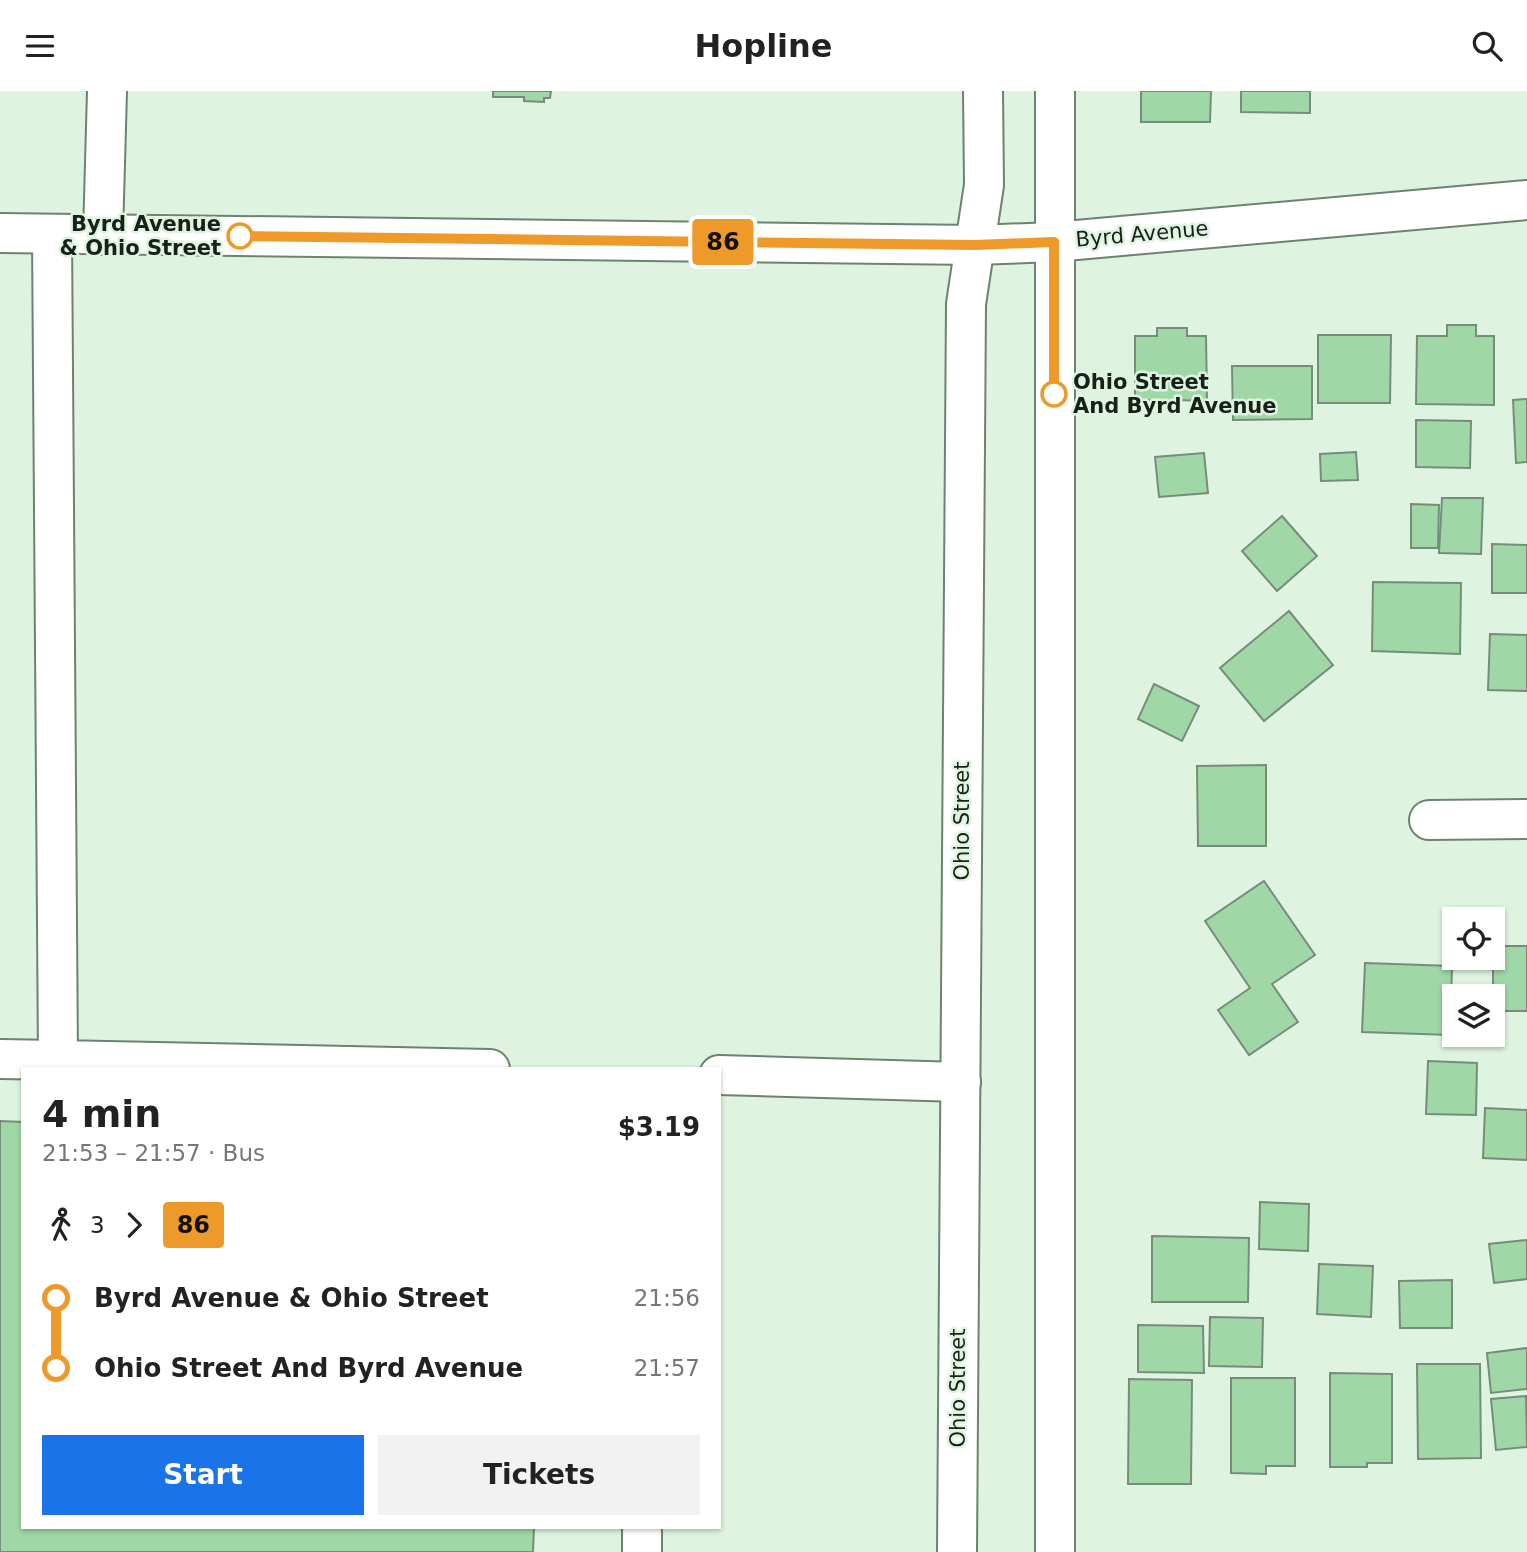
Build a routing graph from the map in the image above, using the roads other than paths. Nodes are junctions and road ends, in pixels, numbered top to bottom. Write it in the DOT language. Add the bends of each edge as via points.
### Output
graph roads {
  1 [pos="107,91"];
  2 [pos="983,91"];
  3 [pos="1055,91"];
  4 [pos="1527,200"];
  5 [pos="0,233"];
  6 [pos="52,234"];
  7 [pos="103,235"];
  8 [pos="1054,242"];
  9 [pos="975,245"];
  10 [pos="1527,819"];
  11 [pos="1429,820"];
  12 [pos="0,1059"];
  13 [pos="58,1060"];
  14 [pos="394,1067"];
  15 [pos="721,1075"];
  16 [pos="961,1082"];
  17 [pos="642,1529"];
  18 [pos="642,1552"];
  19 [pos="957,1552"];
  20 [pos="1055,1552"];
  1 -- 7 [label="street"];
  2 -- 9 [label="street, Ohio Street" via="984,185"];
  3 -- 8 [label="street"];
  4 -- 8 [label="street, Byrd Avenue"];
  5 -- 6 [label="street, Byrd Avenue"];
  6 -- 7 [label="street, Byrd Avenue"];
  6 -- 13 [label="street"];
  7 -- 9 [label="street, Byrd Avenue"];
  8 -- 9 [label="street, Byrd Avenue"];
  8 -- 20 [label="street"];
  9 -- 16 [label="street, Ohio Street" via="965,304"];
  10 -- 11 [label="street"];
  12 -- 13 [label="street"];
  13 -- 14 [label="street"];
  15 -- 16 [label="street"];
  16 -- 19 [label="street, Ohio Street"];
  17 -- 18 [label="street"];
}
